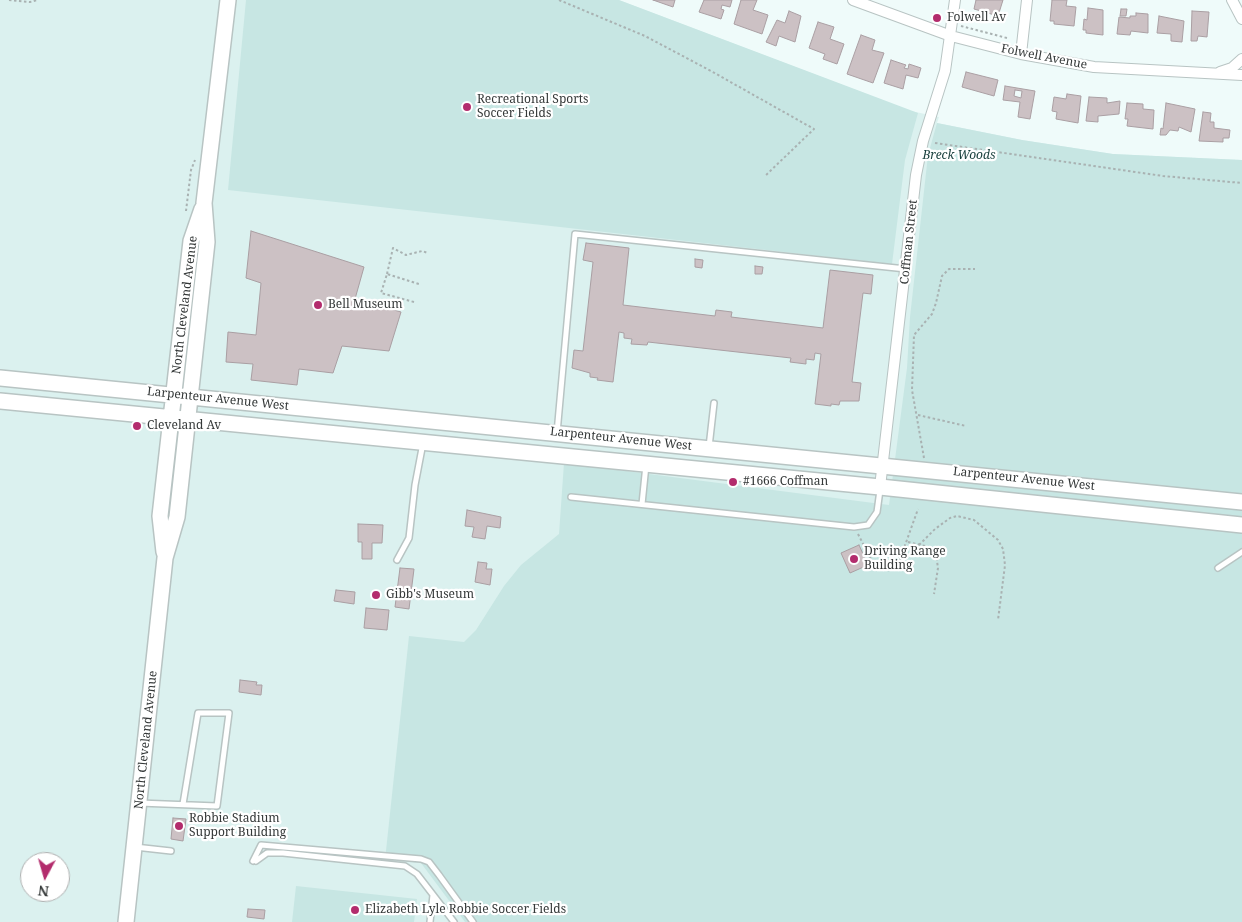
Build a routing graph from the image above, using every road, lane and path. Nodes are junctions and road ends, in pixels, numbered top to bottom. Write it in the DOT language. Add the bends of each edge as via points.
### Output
graph roads {
  1 [pos="9,0"];
  2 [pos="36,0"];
  3 [pos="228,0"];
  4 [pos="559,0"];
  5 [pos="853,0"];
  6 [pos="955,0"];
  7 [pos="1027,0"];
  8 [pos="1232,0"];
  9 [pos="1242,20"];
  10 [pos="961,26"];
  11 [pos="951,36"];
  12 [pos="1012,39"];
  13 [pos="1021,54"];
  14 [pos="1242,59"];
  15 [pos="1209,74"];
  16 [pos="1242,75"];
  17 [pos="923,142"];
  18 [pos="765,176"];
  19 [pos="1242,183"];
  20 [pos="204,203"];
  21 [pos="428,253"];
  22 [pos="906,269"];
  23 [pos="975,269"];
  24 [pos="387,274"];
  25 [pos="419,284"];
  26 [pos="414,302"];
  27 [pos="0,378"];
  28 [pos="173,395"];
  29 [pos="190,396"];
  30 [pos="0,401"];
  31 [pos="714,403"];
  32 [pos="918,415"];
  33 [pos="171,418"];
  34 [pos="187,420"];
  35 [pos="441,421"];
  36 [pos="966,426"];
  37 [pos="557,433"];
  38 [pos="423,443"];
  39 [pos="440,444"];
  40 [pos="709,448"];
  41 [pos="924,458"];
  42 [pos="646,464"];
  43 [pos="883,465"];
  44 [pos="880,487"];
  45 [pos="571,497"];
  46 [pos="1242,502"];
  47 [pos="642,504"];
  48 [pos="918,509"];
  49 [pos="1242,525"];
  50 [pos="854,527"];
  51 [pos="908,542"];
  52 [pos="919,545"];
  53 [pos="1242,552"];
  54 [pos="165,558"];
  55 [pos="397,560"];
  56 [pos="1218,568"];
  57 [pos="934,594"];
  58 [pos="998,620"];
  59 [pos="139,803"];
  60 [pos="183,804"];
  61 [pos="134,847"];
  62 [pos="171,852"];
  63 [pos="434,895"];
  64 [pos="126,922"];
  65 [pos="430,922"];
  66 [pos="454,922"];
  67 [pos="473,922"];
  1 -- 2 [label="path"];
  3 -- 20 [label="main road, North Cleveland Avenue"];
  4 -- 18 [label="path" via="645,36 814,129"];
  5 -- 11 [label="street, Folwell Avenue"];
  6 -- 11 [label="street, Coffman Street"];
  7 -- 13 [label="street"];
  8 -- 9 [label="street"];
  10 -- 12 [label="path"];
  11 -- 13 [label="street, Folwell Avenue"];
  11 -- 17 [label="street, Coffman Street" via="945,71"];
  13 -- 15 [label="street, Folwell Avenue" via="1094,66"];
  14 -- 15 [label="street" via="1232,68"];
  15 -- 16 [label="street, Folwell Avenue"];
  17 -- 19 [label="path" via="1163,176"];
  17 -- 22 [label="street, Coffman Street" via="916,175"];
  20 -- 28 [label="main road, North Cleveland Avenue" via="190,241"];
  20 -- 29 [label="main road, North Cleveland Avenue" via="208,242"];
  21 -- 24 [label="path" via="422,251 406,255 394,248"];
  22 -- 37 [label="lane" via="575,234"];
  22 -- 43 [label="street, Coffman Street"];
  23 -- 32 [label="path" via="949,269 942,276 932,314 914,335 912,390"];
  24 -- 25 [label="path"];
  24 -- 26 [label="path" via="381,293"];
  27 -- 28 [label="main road, Larpenteur Avenue West"];
  28 -- 29 [label="main road, Larpenteur Avenue West"];
  28 -- 33 [label="main road, North Cleveland Avenue"];
  29 -- 34 [label="main road, North Cleveland Avenue"];
  29 -- 35 [label="main road, Larpenteur Avenue West"];
  30 -- 33 [label="main road, Larpenteur Avenue West"];
  31 -- 40 [label="lane"];
  32 -- 36 [label="path"];
  32 -- 41 [label="path"];
  33 -- 34 [label="main road, Larpenteur Avenue West"];
  33 -- 54 [label="main road, North Cleveland Avenue" via="160,516"];
  34 -- 38 [label="main road, Larpenteur Avenue West"];
  34 -- 54 [label="main road, North Cleveland Avenue" via="177,517"];
  35 -- 37 [label="main road, Larpenteur Avenue West"];
  35 -- 39 [label="main road"];
  37 -- 40 [label="main road, Larpenteur Avenue West"];
  38 -- 39 [label="main road, Larpenteur Avenue West"];
  38 -- 55 [label="lane" via="409,538"];
  39 -- 42 [label="main road, Larpenteur Avenue West"];
  40 -- 43 [label="main road, Larpenteur Avenue West"];
  42 -- 44 [label="main road, Larpenteur Avenue West"];
  42 -- 47 [label="lane"];
  43 -- 44 [label="street, Coffman Street"];
  43 -- 46 [label="main road, Larpenteur Avenue West"];
  44 -- 49 [label="main road, Larpenteur Avenue West"];
  44 -- 50 [label="lane" via="877,512 868,525"];
  45 -- 47 [label="lane"];
  47 -- 50 [label="lane"];
  48 -- 51 [label="path"];
  50 -- 51 [label="path" via="873,563 888,571 899,562"];
  51 -- 52 [label="path"];
  52 -- 57 [label="path" via="932,550 938,561"];
  52 -- 58 [label="path" via="935,529 957,516 974,520 998,540 1005,565"];
  53 -- 56 [label="lane"];
  54 -- 59 [label="main road, North Cleveland Avenue"];
  59 -- 60 [label="lane"];
  59 -- 61 [label="main road, North Cleveland Avenue"];
  60 -- 60 [label="lane" via="217,806 229,714 198,713"];
  61 -- 62 [label="lane"];
  61 -- 64 [label="main road, North Cleveland Avenue"];
  63 -- 65 [label="lane"];
  63 -- 66 [label="lane"];
  63 -- 67 [label="lane" via="406,866 284,853 267,854 255,861 261,845 421,859 429,862"];
}
